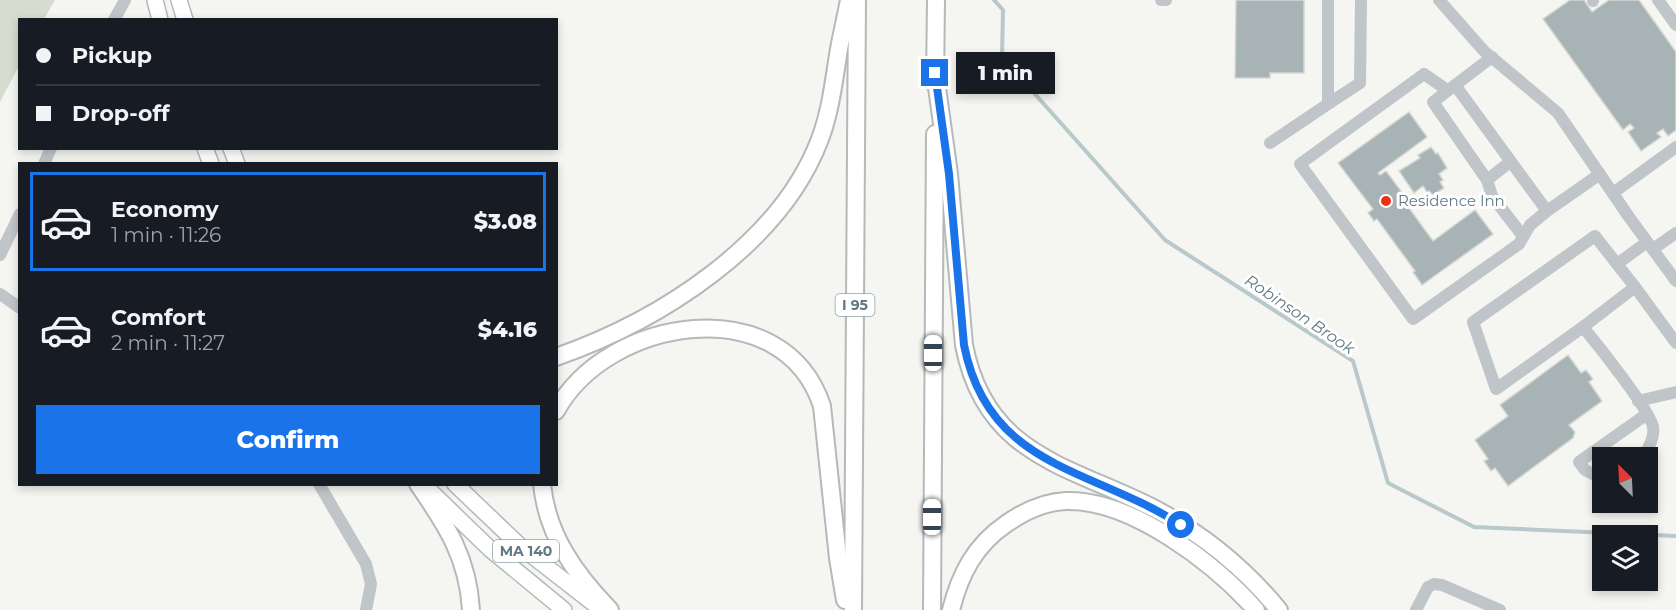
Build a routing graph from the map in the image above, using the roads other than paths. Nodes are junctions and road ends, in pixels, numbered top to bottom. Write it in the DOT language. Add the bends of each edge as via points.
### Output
graph roads {
  1 [pos="126,0"];
  2 [pos="155,0"];
  3 [pos="179,0"];
  4 [pos="849,0"];
  5 [pos="857,0"];
  6 [pos="936,0"];
  7 [pos="1161,0"];
  8 [pos="1166,0"];
  9 [pos="1328,0"];
  10 [pos="1361,0"];
  11 [pos="1440,0"];
  12 [pos="1658,0"];
  13 [pos="115,18"];
  14 [pos="160,18"];
  15 [pos="184,18"];
  16 [pos="1676,25"];
  17 [pos="1492,57"];
  18 [pos="935,73"];
  19 [pos="1451,88"];
  20 [pos="1328,104"];
  21 [pos="1270,143"];
  22 [pos="1676,147"];
  23 [pos="1510,162"];
  24 [pos="1600,174"];
  25 [pos="1487,180"];
  26 [pos="1613,193"];
  27 [pos="1547,211"];
  28 [pos="18,218"];
  29 [pos="1676,233"];
  30 [pos="1522,236"];
  31 [pos="1650,246"];
  32 [pos="0,255"];
  33 [pos="1617,264"];
  34 [pos="1676,281"];
  35 [pos="1635,286"];
  36 [pos="0,294"];
  37 [pos="18,307"];
  38 [pos="1583,327"];
  39 [pos="1676,343"];
  40 [pos="558,356"];
  41 [pos="1676,392"];
  42 [pos="1638,401"];
  43 [pos="558,408"];
  44 [pos="1647,414"];
  45 [pos="1600,447"];
  46 [pos="1648,447"];
  47 [pos="1592,453"];
  48 [pos="1592,474"];
  49 [pos="320,486"];
  50 [pos="419,486"];
  51 [pos="426,486"];
  52 [pos="456,486"];
  53 [pos="543,486"];
  54 [pos="366,610"];
  55 [pos="471,610"];
  56 [pos="564,610"];
  57 [pos="602,610"];
  58 [pos="610,610"];
  59 [pos="846,610"];
  60 [pos="853,610"];
  61 [pos="932,610"];
  62 [pos="951,610"];
  63 [pos="1256,610"];
  64 [pos="1279,610"];
  65 [pos="1416,610"];
  66 [pos="1500,610"];
  1 -- 13 [label="street"];
  2 -- 14 [label="main road"];
  3 -- 15 [label="main road"];
  4 -- 40 [label="highway" via="824,127 782,207 728,260 679,296 617,332"];
  5 -- 60 [label="highway, I 95"];
  6 -- 18 [label="highway"];
  7 -- 8 [label="street"];
  9 -- 20 [label="street"];
  10 -- 20 [label="street" via="1360,83"];
  11 -- 17 [label="street"];
  12 -- 16 [label="street"];
  17 -- 19 [label="street"];
  17 -- 24 [label="street" via="1558,113"];
  18 -- 61 [label="highway"];
  18 -- 64 [label="highway" via="949,174 964,345 973,377 990,409 1013,437 1033,452 1149,506 1201,537 1237,566"];
  19 -- 23 [label="street"];
  19 -- 25 [label="street" via="1433,102"];
  19 -- 30 [label="street" via="1424,74 1300,164 1413,319 1519,244"];
  20 -- 21 [label="street"];
  22 -- 26 [label="street"];
  23 -- 25 [label="street"];
  23 -- 27 [label="street"];
  24 -- 26 [label="street"];
  24 -- 27 [label="street"];
  25 -- 30 [label="street" via="1492,196"];
  26 -- 31 [label="street"];
  27 -- 30 [label="street"];
  28 -- 32 [label="street"];
  29 -- 31 [label="street"];
  31 -- 33 [label="street"];
  31 -- 34 [label="street"];
  33 -- 35 [label="street"];
  33 -- 38 [label="street" via="1595,236 1473,322 1496,389"];
  35 -- 38 [label="street"];
  35 -- 39 [label="street"];
  36 -- 37 [label="street"];
  38 -- 42 [label="street"];
  41 -- 42 [label="street"];
  42 -- 44 [label="street"];
  43 -- 59 [label="highway" via="572,387 598,364 630,345 668,333 694,329 732,331 757,337 785,352 806,373 822,406"];
  44 -- 45 [label="street"];
  44 -- 46 [label="street" via="1653,426"];
  47 -- 48 [label="street" via="1579,462"];
  49 -- 54 [label="street" via="366,564 371,584"];
  50 -- 55 [label="highway" via="455,541"];
  51 -- 56 [label="main road, MA 140" via="475,536"];
  52 -- 57 [label="main road, MA 140" via="521,547"];
  53 -- 58 [label="highway" via="549,518 563,552 580,578"];
  62 -- 63 [label="highway" via="967,565 990,537 1026,513 1066,501 1115,511 1160,532 1208,564"];
  65 -- 66 [label="street" via="1428,587 1434,584"];
}
